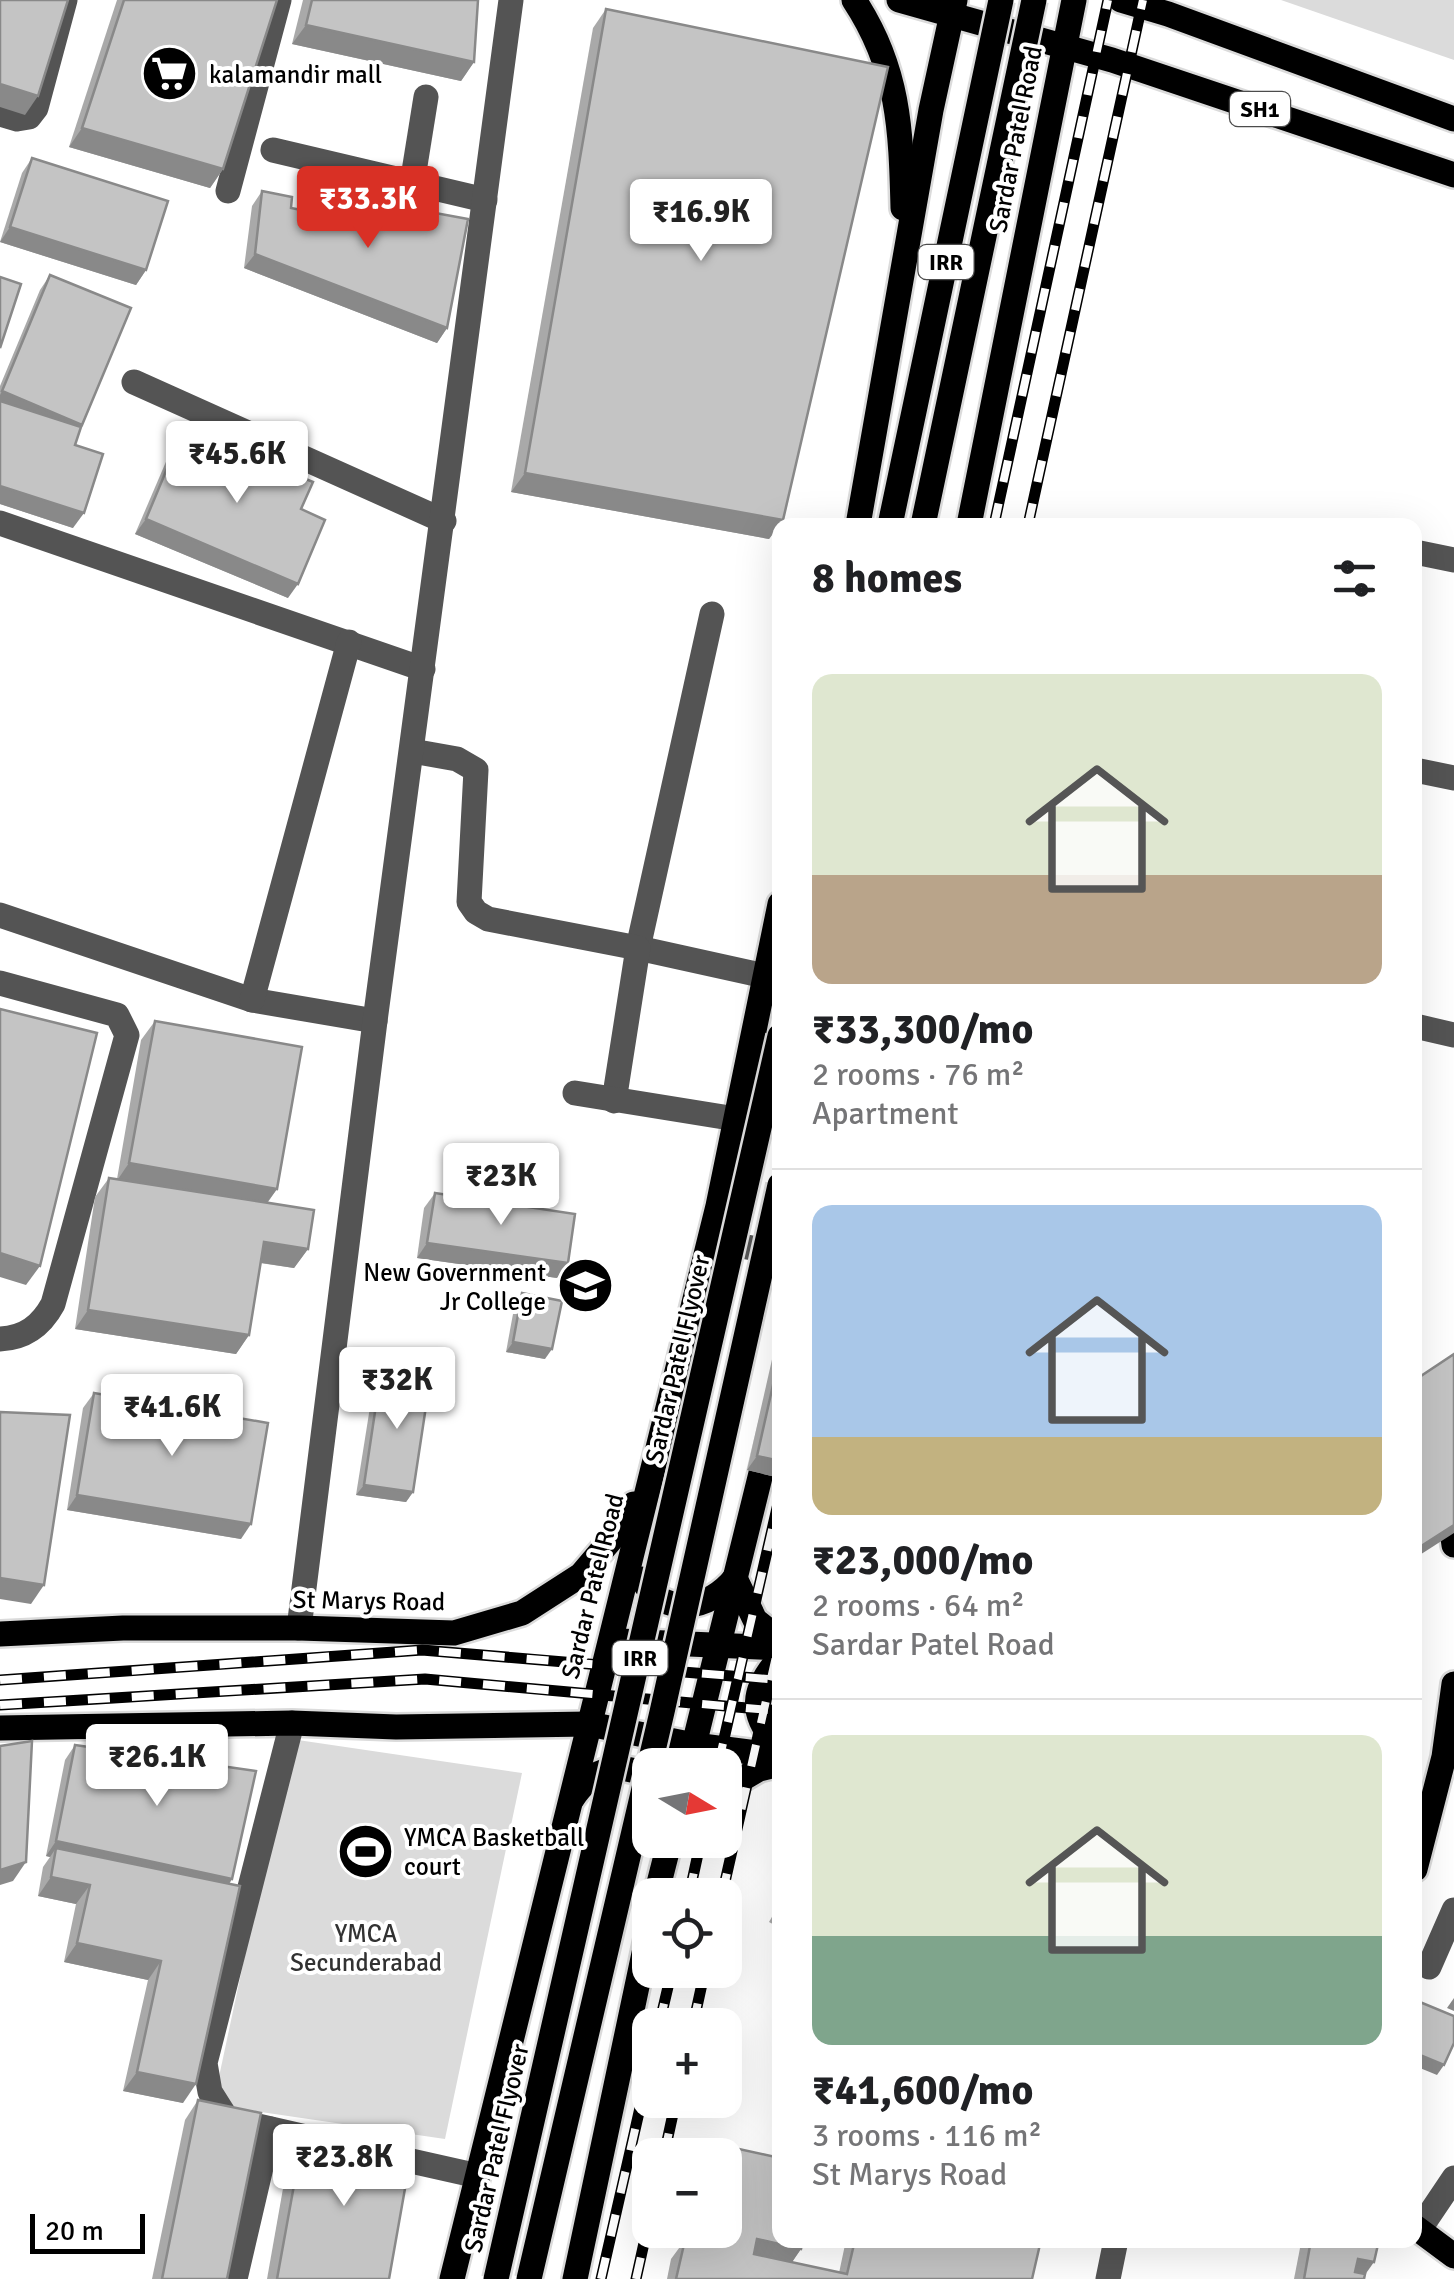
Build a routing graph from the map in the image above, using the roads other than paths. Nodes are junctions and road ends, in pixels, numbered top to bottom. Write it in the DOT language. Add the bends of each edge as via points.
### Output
graph roads {
  1 [pos="65,0"];
  2 [pos="279,0"];
  3 [pos="511,0"];
  4 [pos="854,0"];
  5 [pos="898,0"];
  6 [pos="1001,0"];
  7 [pos="1034,0"];
  8 [pos="1074,0"];
  9 [pos="1121,0"];
  10 [pos="954,7"];
  11 [pos="1064,46"];
  12 [pos="426,97"];
  13 [pos="0,114"];
  14 [pos="1454,119"];
  15 [pos="273,150"];
  16 [pos="1454,175"];
  17 [pos="412,184"];
  18 [pos="228,191"];
  19 [pos="485,200"];
  20 [pos="905,258"];
  21 [pos="134,382"];
  22 [pos="859,518"];
  23 [pos="891,518"];
  24 [pos="925,518"];
  25 [pos="970,518"];
  26 [pos="444,520"];
  27 [pos="0,523"];
  28 [pos="1422,553"];
  29 [pos="1454,560"];
  30 [pos="712,614"];
  31 [pos="349,642"];
  32 [pos="423,669"];
  33 [pos="412,751"];
  34 [pos="1422,771"];
  35 [pos="1454,778"];
  36 [pos="0,915"];
  37 [pos="772,942"];
  38 [pos="638,948"];
  39 [pos="765,976"];
  40 [pos="0,983"];
  41 [pos="252,1000"];
  42 [pos="374,1022"];
  43 [pos="1422,1028"];
  44 [pos="1454,1035"];
  45 [pos="772,1071"];
  46 [pos="575,1093"];
  47 [pos="614,1101"];
  48 [pos="736,1118"];
  49 [pos="772,1221"];
  50 [pos="709,1240"];
  51 [pos="772,1252"];
  52 [pos="0,1339"];
  53 [pos="772,1429"];
  54 [pos="654,1457"];
  55 [pos="1444,1493"];
  56 [pos="636,1536"];
  57 [pos="1454,1545"];
  58 [pos="736,1578"];
  59 [pos="299,1628"];
  60 [pos="0,1634"];
  61 [pos="772,1634"];
  62 [pos="610,1640"];
  63 [pos="718,1647"];
  64 [pos="772,1648"];
  65 [pos="772,1667"];
  66 [pos="1454,1684"];
  67 [pos="292,1723"];
  68 [pos="589,1724"];
  69 [pos="0,1728"];
  70 [pos="772,1738"];
  71 [pos="668,1748"];
  72 [pos="693,1748"];
  73 [pos="742,1756"];
  74 [pos="772,1756"];
  75 [pos="772,1766"];
  76 [pos="632,1768"];
  77 [pos="742,1778"];
  78 [pos="570,1803"];
  79 [pos="1422,1842"];
  80 [pos="1454,1910"];
  81 [pos="1429,1966"];
  82 [pos="637,1988"];
  83 [pos="270,2130"];
  84 [pos="478,2176"];
  85 [pos="1454,2178"];
  86 [pos="1422,2221"];
  87 [pos="1422,2232"];
  88 [pos="1114,2248"];
  89 [pos="1454,2256"];
  90 [pos="236,2279"];
  91 [pos="452,2279"];
  92 [pos="496,2279"];
  93 [pos="529,2279"];
  94 [pos="576,2279"];
  95 [pos="1108,2279"];
  1 -- 13 [label="street" via="36,108 29,118"];
  2 -- 18 [label="street"];
  3 -- 19 [label="street"];
  4 -- 20 [label="main road" via="887,64 897,110"];
  5 -- 10 [label="main road, SH1"];
  6 -- 23 [label="main road, IRR, bridge"];
  7 -- 24 [label="main road, IRR, bridge"];
  8 -- 11 [label="main road, Sardar Patel Road"];
  9 -- 14 [label="main road, SH1"];
  10 -- 11 [label="main road, SH1"];
  10 -- 20 [label="main road, IRR"];
  11 -- 16 [label="main road, SH1"];
  11 -- 25 [label="main road, Sardar Patel Road"];
  12 -- 17 [label="street"];
  15 -- 17 [label="street"];
  17 -- 19 [label="street"];
  19 -- 26 [label="street"];
  20 -- 22 [label="main road, IRR"];
  21 -- 26 [label="street"];
  26 -- 32 [label="street"];
  27 -- 31 [label="street"];
  28 -- 29 [label="street"];
  30 -- 38 [label="street"];
  31 -- 32 [label="street"];
  31 -- 41 [label="street"];
  32 -- 33 [label="street"];
  33 -- 38 [label="street" via="457,759 476,770 469,902 476,912"];
  33 -- 42 [label="street"];
  34 -- 35 [label="street"];
  36 -- 41 [label="street"];
  37 -- 39 [label="main road, Sardar Patel Road / IRR"];
  38 -- 39 [label="street"];
  38 -- 47 [label="street"];
  39 -- 48 [label="main road, Sardar Patel Road / IRR"];
  40 -- 52 [label="street" via="117,1015 126,1036 53,1304 29,1332"];
  41 -- 42 [label="street"];
  42 -- 59 [label="street"];
  43 -- 44 [label="street"];
  45 -- 92 [label="main road, Sardar Patel Flyover / IRR, bridge"];
  46 -- 47 [label="street"];
  47 -- 48 [label="street"];
  48 -- 50 [label="main road, Sardar Patel Road / IRR"];
  49 -- 93 [label="main road, IRR, bridge"];
  50 -- 51 [label="street"];
  50 -- 54 [label="main road, Sardar Patel Road / IRR"];
  53 -- 58 [label="main road"];
  54 -- 56 [label="main road, Sardar Patel Road / IRR"];
  54 -- 59 [label="main road, St Marys Road" via="626,1522 581,1575 522,1613 454,1633"];
  55 -- 57 [label="main road"];
  56 -- 58 [label="main road, IRR" via="635,1566 648,1591 673,1606 702,1605"];
  56 -- 62 [label="main road, Sardar Patel Road / IRR"];
  58 -- 61 [label="main road" via="755,1620"];
  58 -- 63 [label="main road"];
  59 -- 60 [label="main road, St Marys Road"];
  62 -- 63 [label="main road"];
  62 -- 68 [label="main road, Sardar Patel Road / IRR"];
  63 -- 64 [label="main road"];
  63 -- 72 [label="main road"];
  65 -- 70 [label="main road" via="756,1705"];
  66 -- 79 [label="main road"];
  67 -- 68 [label="main road"];
  67 -- 69 [label="main road"];
  67 -- 83 [label="street" via="204,2063 210,2092 227,2119"];
  68 -- 71 [label="main road"];
  68 -- 78 [label="main road, Sardar Patel Road / IRR"];
  73 -- 74 [label="main road"];
  75 -- 77 [label="main road"];
  76 -- 78 [label="main road" via="607,1768 584,1781"];
  78 -- 84 [label="main road, Sardar Patel Road / IRR"];
  80 -- 81 [label="street"];
  82 -- 94 [label="main road"];
  83 -- 84 [label="street"];
  83 -- 90 [label="street"];
  84 -- 91 [label="main road, Sardar Patel Road / IRR"];
  85 -- 86 [label="street"];
  87 -- 89 [label="main road"];
  88 -- 95 [label="street"];
}
